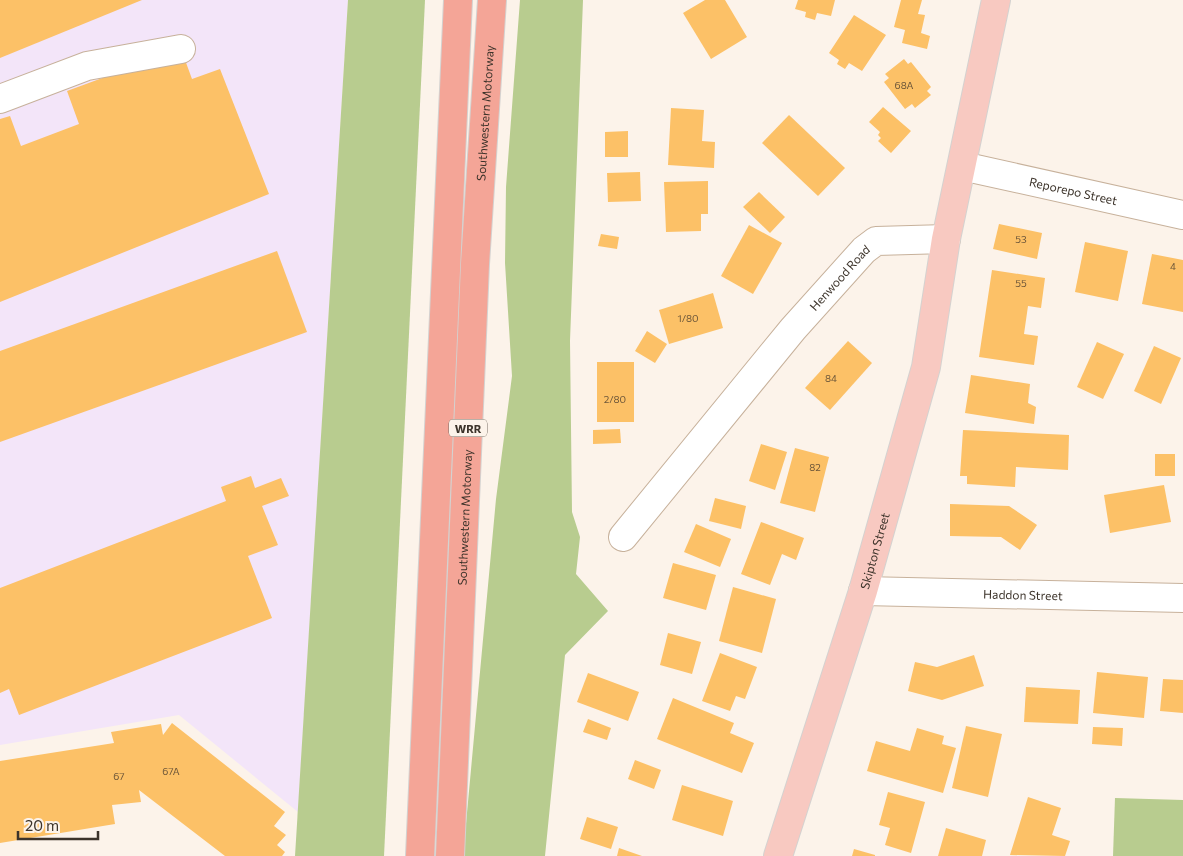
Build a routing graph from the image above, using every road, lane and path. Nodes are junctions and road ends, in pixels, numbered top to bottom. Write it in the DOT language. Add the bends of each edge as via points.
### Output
graph roads {
  1 [pos="458,0"];
  2 [pos="492,0"];
  3 [pos="996,0"];
  4 [pos="181,49"];
  5 [pos="0,99"];
  6 [pos="962,166"];
  7 [pos="1183,214"];
  8 [pos="946,240"];
  9 [pos="623,537"];
  10 [pos="863,591"];
  11 [pos="1183,598"];
  12 [pos="420,856"];
  13 [pos="450,856"];
  14 [pos="778,856"];
  1 -- 12 [label="highway, WRR"];
  2 -- 13 [label="highway, Southwestern Motorway / WRR" via="475,264"];
  3 -- 6 [label="main road"];
  4 -- 5 [label="street" via="87,66"];
  6 -- 7 [label="street, Reporepo Street"];
  6 -- 8 [label="main road"];
  8 -- 9 [label="street, Henwood Road" via="876,241 864,250 792,329"];
  8 -- 10 [label="main road, Skipton Street" via="926,367"];
  10 -- 11 [label="street, Haddon Street"];
  10 -- 14 [label="main road, Skipton Street"];
}
